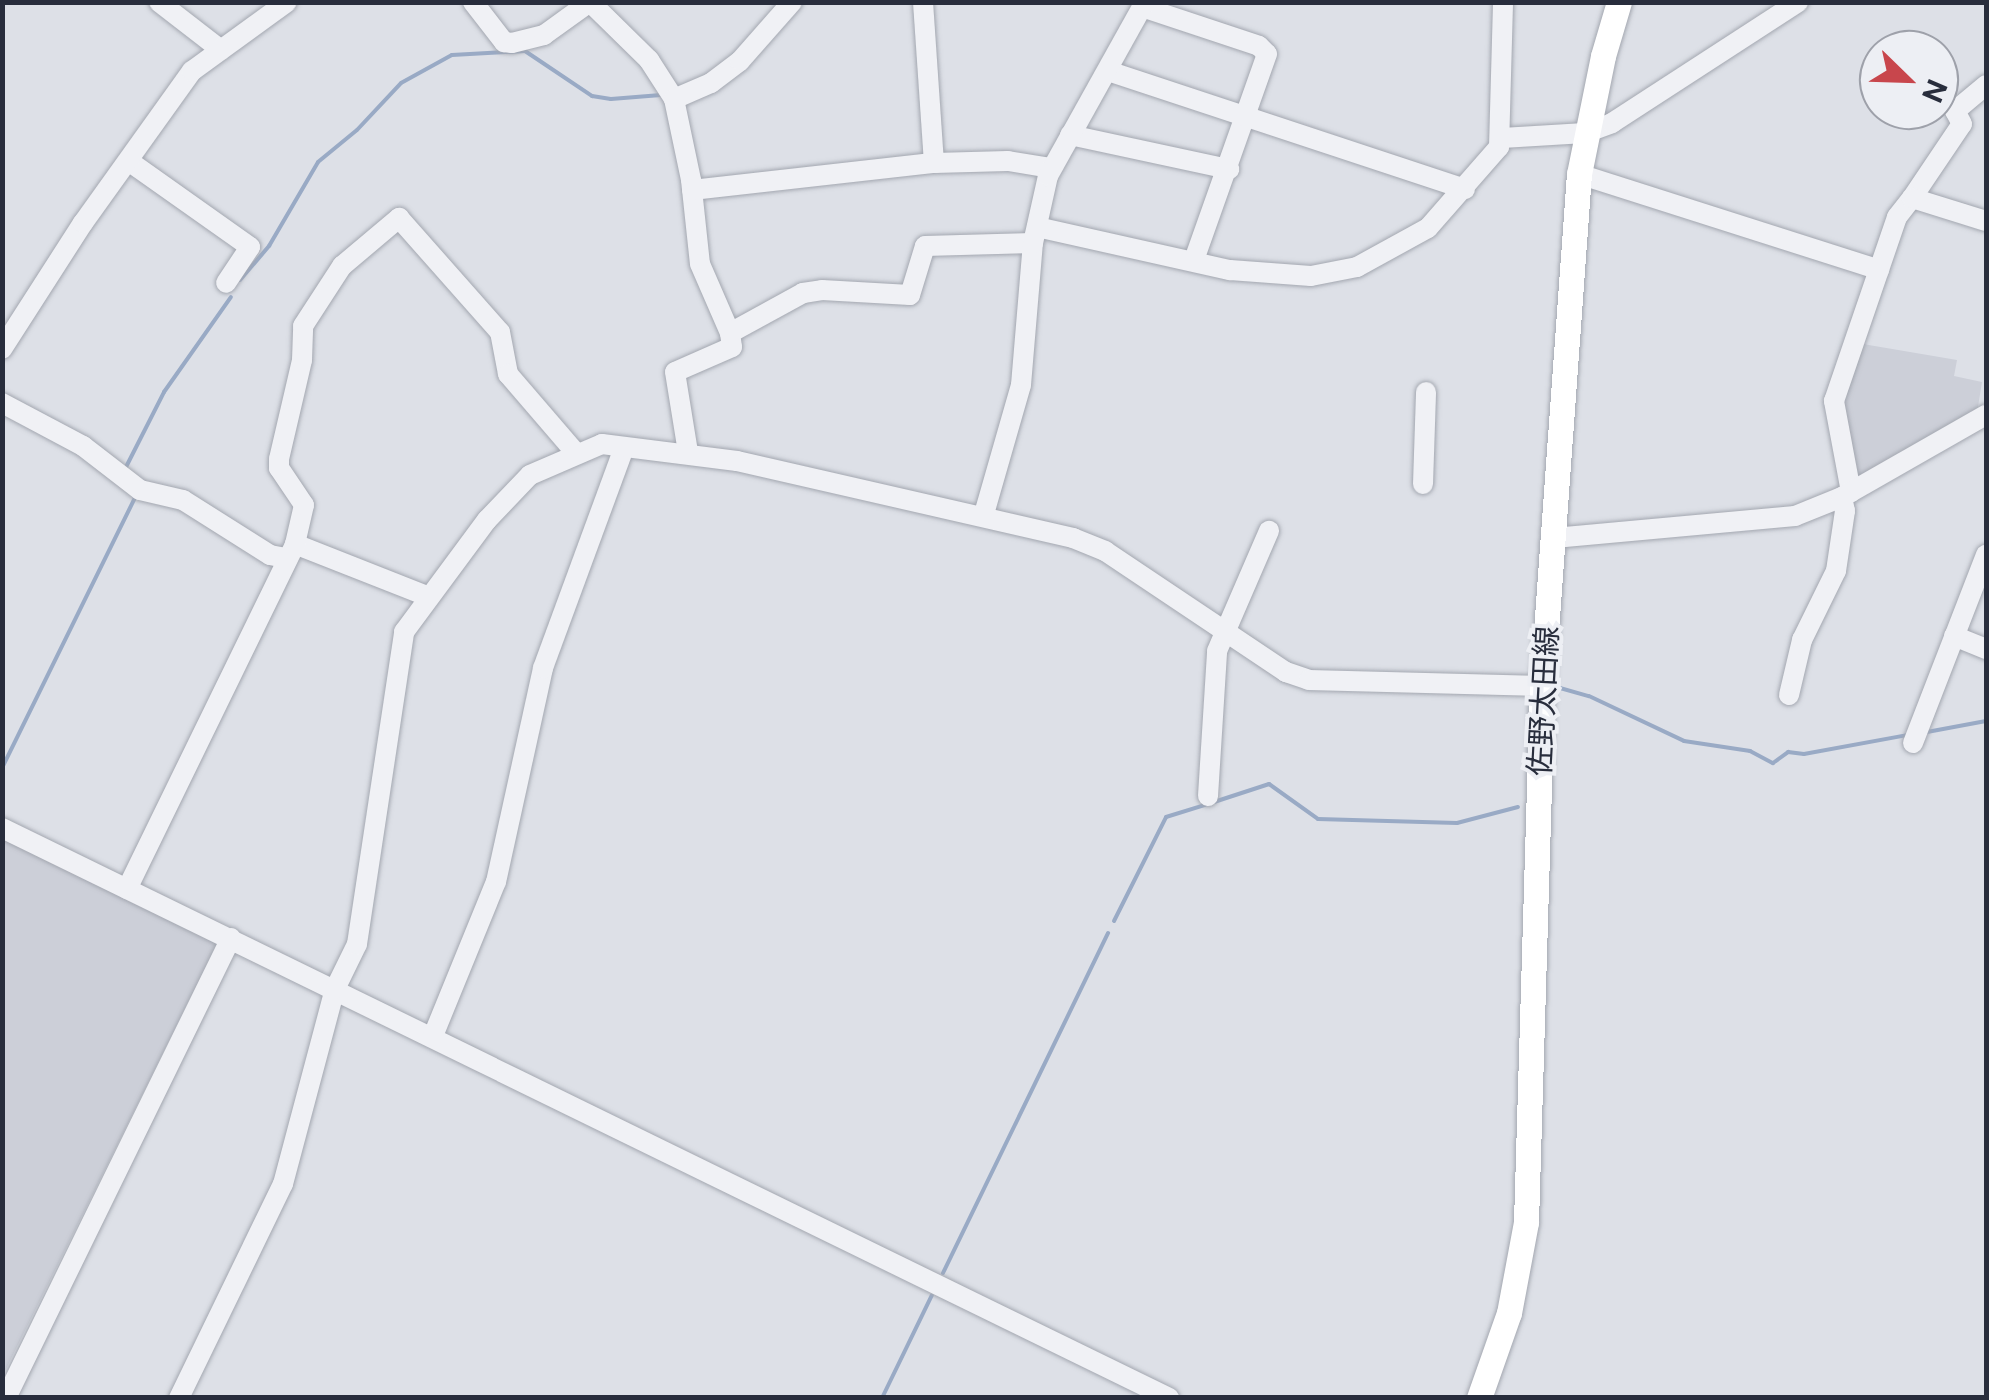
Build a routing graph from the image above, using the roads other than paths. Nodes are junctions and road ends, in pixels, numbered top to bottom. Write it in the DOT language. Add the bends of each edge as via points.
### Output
graph roads {
  1 [pos="159,2"];
  2 [pos="287,2"];
  3 [pos="473,2"];
  4 [pos="590,2"];
  5 [pos="792,2"];
  6 [pos="924,2"];
  7 [pos="1503,2"];
  8 [pos="1619,2"];
  9 [pos="1798,2"];
  10 [pos="1144,5"];
  11 [pos="222,50"];
  12 [pos="1108,71"];
  13 [pos="1986,84"];
  14 [pos="674,98"];
  15 [pos="1246,118"];
  16 [pos="1586,133"];
  17 [pos="1502,138"];
  18 [pos="1061,151"];
  19 [pos="130,162"];
  20 [pos="934,162"];
  21 [pos="1229,169"];
  22 [pos="1580,174"];
  23 [pos="1465,189"];
  24 [pos="692,190"];
  25 [pos="1912,198"];
  26 [pos="1986,219"];
  27 [pos="1035,235"];
  28 [pos="1194,260"];
  29 [pos="1879,270"];
  30 [pos="226,283"];
  31 [pos="730,333"];
  32 [pos="2,349"];
  33 [pos="1426,392"];
  34 [pos="2,404"];
  35 [pos="1986,415"];
  36 [pos="624,448"];
  37 [pos="688,452"];
  38 [pos="576,453"];
  39 [pos="1423,484"];
  40 [pos="1846,495"];
  41 [pos="984,514"];
  42 [pos="1269,531"];
  43 [pos="1554,538"];
  44 [pos="290,551"];
  45 [pos="1985,563"];
  46 [pos="426,596"];
  47 [pos="1222,631"];
  48 [pos="1954,636"];
  49 [pos="1986,648"];
  50 [pos="1542,686"];
  51 [pos="1788,696"];
  52 [pos="1916,736"];
  53 [pos="1208,796"];
  54 [pos="2,828"];
  55 [pos="127,888"];
  56 [pos="232,938"];
  57 [pos="336,989"];
  58 [pos="432,1036"];
  59 [pos="6,1398"];
  60 [pos="179,1398"];
  61 [pos="1169,1398"];
  62 [pos="1479,1398"];
  1 -- 11 [label="street"];
  2 -- 11 [label="street"];
  3 -- 4 [label="street" via="504,42 512,43 544,35"];
  4 -- 14 [label="street" via="649,60"];
  5 -- 14 [label="street" via="740,61"];
  6 -- 20 [label="street"];
  7 -- 17 [label="street"];
  8 -- 16 [label="main road, 佐野太田線"];
  9 -- 16 [label="street" via="1612,123"];
  10 -- 12 [label="street"];
  10 -- 15 [label="street" via="1265,49"];
  11 -- 19 [label="street" via="192,71"];
  12 -- 15 [label="street"];
  12 -- 18 [label="street"];
  13 -- 25 [label="street" via="1955,111 1962,124"];
  14 -- 24 [label="street"];
  15 -- 21 [label="street"];
  15 -- 23 [label="street"];
  16 -- 17 [label="street"];
  16 -- 22 [label="main road, 佐野太田線"];
  17 -- 23 [label="street"];
  18 -- 20 [label="street" via="1008,161"];
  18 -- 21 [label="street"];
  18 -- 27 [label="street"];
  19 -- 30 [label="street" via="250,247"];
  19 -- 32 [label="street"];
  20 -- 24 [label="street"];
  21 -- 28 [label="street"];
  22 -- 29 [label="street"];
  22 -- 43 [label="main road, 佐野太田線"];
  23 -- 28 [label="street" via="1428,228 1339,274 1230,270"];
  24 -- 31 [label="street" via="700,264"];
  25 -- 26 [label="street"];
  25 -- 29 [label="street" via="1897,218"];
  27 -- 28 [label="street"];
  27 -- 31 [label="street" via="925,246 910,295 803,293"];
  27 -- 41 [label="street" via="1021,385"];
  29 -- 40 [label="street" via="1834,401"];
  31 -- 37 [label="street" via="732,347 675,372"];
  33 -- 39 [label="street"];
  34 -- 44 [label="street" via="83,446 140,490 183,500 270,555"];
  35 -- 40 [label="street"];
  36 -- 37 [label="street"];
  36 -- 38 [label="street" via="602,444"];
  36 -- 58 [label="street" via="543,668 496,882"];
  37 -- 41 [label="street"];
  38 -- 44 [label="street" via="508,374 500,332 398,218 342,266 303,326 302,360 279,459 302,497"];
  38 -- 46 [label="street" via="511,492"];
  40 -- 43 [label="street" via="1795,516"];
  40 -- 51 [label="street" via="1836,571 1802,640"];
  41 -- 47 [label="street" via="1105,551"];
  42 -- 47 [label="street"];
  43 -- 50 [label="main road, 佐野太田線"];
  44 -- 46 [label="street"];
  44 -- 55 [label="street"];
  45 -- 48 [label="street"];
  46 -- 57 [label="street" via="404,632 368,894 357,944"];
  47 -- 50 [label="street" via="1309,680"];
  47 -- 53 [label="street"];
  48 -- 49 [label="street"];
  48 -- 52 [label="street"];
  50 -- 62 [label="main road, 佐野太田線" via="1526,1222 1509,1313"];
  54 -- 55 [label="street"];
  55 -- 56 [label="street"];
  56 -- 57 [label="street"];
  56 -- 59 [label="street"];
  57 -- 58 [label="street"];
  57 -- 60 [label="street" via="283,1184"];
  58 -- 61 [label="street"];
}
